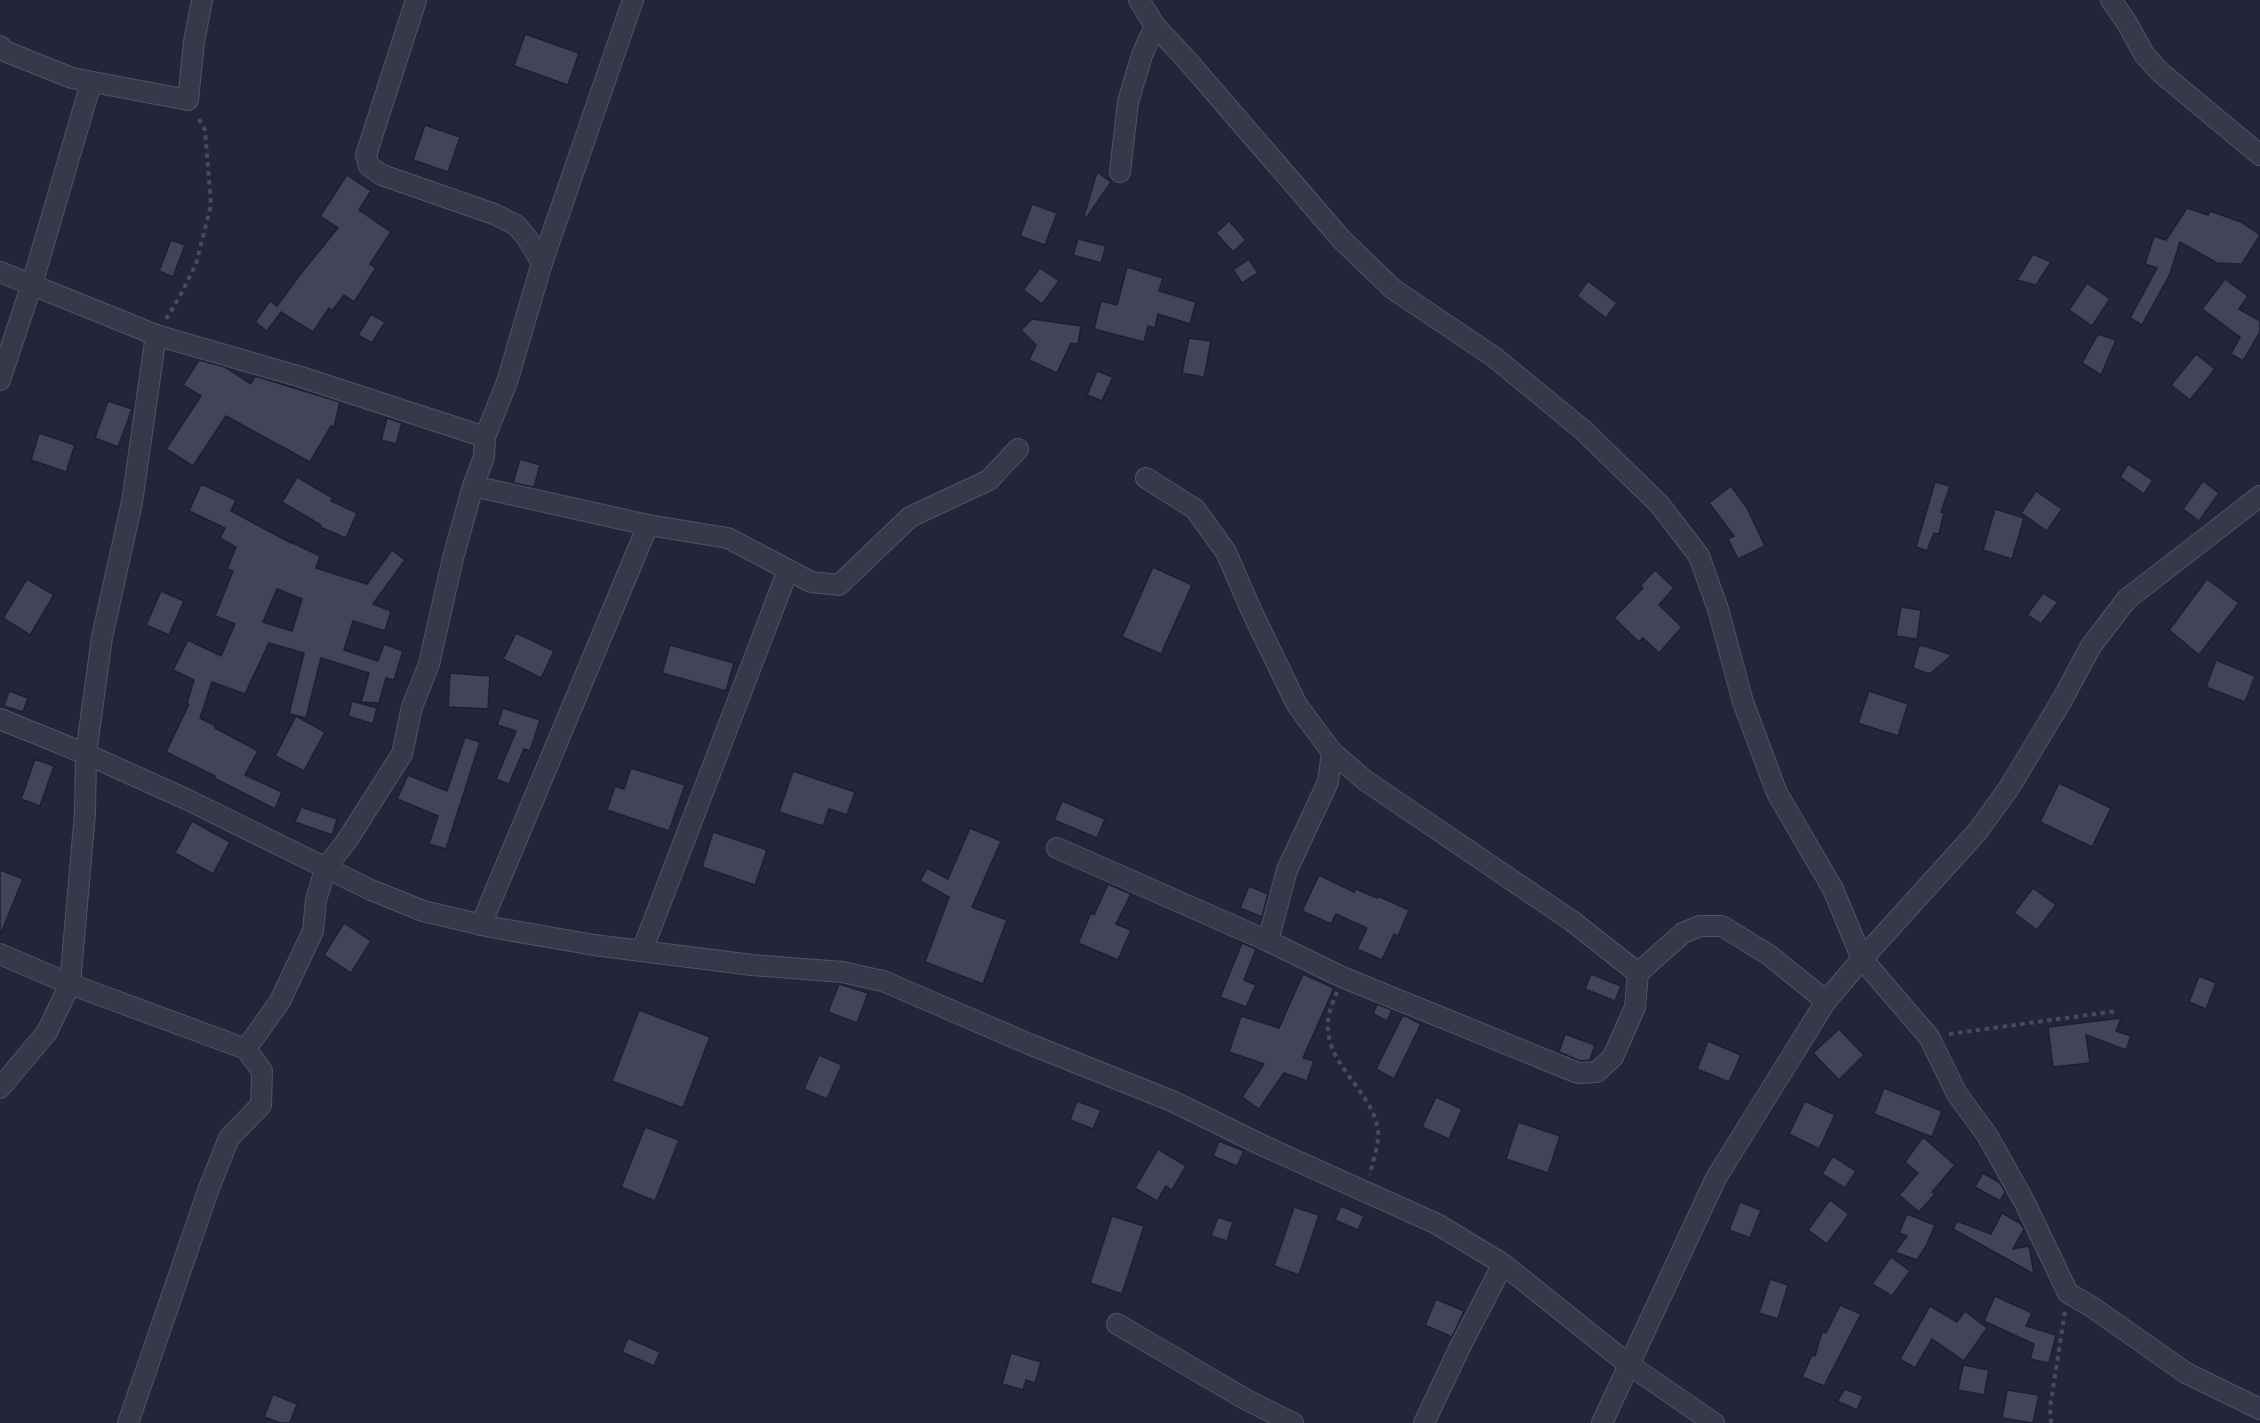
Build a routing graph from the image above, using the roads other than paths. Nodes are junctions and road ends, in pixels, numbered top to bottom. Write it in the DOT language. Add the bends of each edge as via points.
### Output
graph roads {
  1 [pos="201,0"];
  2 [pos="416,0"];
  3 [pos="633,0"];
  4 [pos="1139,0"];
  5 [pos="2111,0"];
  6 [pos="1155,26"];
  7 [pos="0,46"];
  8 [pos="92,83"];
  9 [pos="2260,155"];
  10 [pos="1120,172"];
  11 [pos="542,263"];
  12 [pos="0,272"];
  13 [pos="32,284"];
  14 [pos="156,335"];
  15 [pos="0,380"];
  16 [pos="485,437"];
  17 [pos="1018,448"];
  18 [pos="1146,478"];
  19 [pos="472,486"];
  20 [pos="2260,496"];
  21 [pos="648,525"];
  22 [pos="788,570"];
  23 [pos="0,719"];
  24 [pos="1332,752"];
  25 [pos="86,754"];
  26 [pos="1057,848"];
  27 [pos="326,867"];
  28 [pos="481,925"];
  29 [pos="1268,941"];
  30 [pos="642,951"];
  31 [pos="0,954"];
  32 [pos="1862,959"];
  33 [pos="1638,973"];
  34 [pos="70,984"];
  35 [pos="1826,1001"];
  36 [pos="246,1048"];
  37 [pos="0,1088"];
  38 [pos="1503,1264"];
  39 [pos="1117,1324"];
  40 [pos="1628,1364"];
  41 [pos="2260,1409"];
  42 [pos="128,1423"];
  43 [pos="1293,1423"];
  44 [pos="1424,1423"];
  45 [pos="1602,1423"];
  46 [pos="1714,1423"];
  1 -- 8 [label="street" via="188,100"];
  2 -- 11 [label="street" via="366,155 369,166 382,176 516,225"];
  3 -- 11 [label="street"];
  4 -- 6 [label="street"];
  5 -- 9 [label="street" via="2144,54 2160,72"];
  6 -- 10 [label="street" via="1128,102"];
  6 -- 32 [label="street" via="1342,240 1393,290 1494,357 1583,429 1660,505 1700,556 1743,702 1777,793 1833,889"];
  7 -- 8 [label="street"];
  8 -- 13 [label="street"];
  11 -- 16 [label="street" via="507,382"];
  12 -- 13 [label="street"];
  13 -- 14 [label="street"];
  13 -- 15 [label="street"];
  14 -- 16 [label="street"];
  14 -- 25 [label="street" via="132,502 102,638"];
  16 -- 19 [label="street" via="484,457"];
  17 -- 22 [label="street" via="989,480 910,517 839,585 811,582"];
  18 -- 24 [label="street" via="1195,508 1226,552 1297,705"];
  19 -- 21 [label="street"];
  19 -- 27 [label="street" via="429,664 412,707 402,754"];
  20 -- 32 [label="street" via="2127,599 2091,646 2009,788 1977,832"];
  21 -- 22 [label="street" via="728,538"];
  21 -- 28 [label="street"];
  22 -- 30 [label="street"];
  23 -- 25 [label="street"];
  24 -- 29 [label="street" via="1328,782 1287,870"];
  24 -- 33 [label="street" via="1366,781 1563,914"];
  25 -- 27 [label="street"];
  25 -- 34 [label="street" via="85,813"];
  26 -- 29 [label="street"];
  27 -- 28 [label="street" via="423,911"];
  27 -- 36 [label="street" via="316,900 313,931 280,1001"];
  28 -- 30 [label="street"];
  29 -- 33 [label="street" via="1342,977 1578,1073 1597,1072 1613,1057 1635,1007"];
  30 -- 38 [label="street" via="842,972 883,981 1172,1101 1437,1224"];
  31 -- 34 [label="street"];
  32 -- 35 [label="street"];
  32 -- 41 [label="street" via="1929,1037 1957,1094 1987,1135 2024,1201 2068,1293 2186,1373"];
  33 -- 35 [label="street" via="1683,933 1700,926 1722,926 1769,955"];
  34 -- 36 [label="street"];
  34 -- 37 [label="street" via="47,1032"];
  35 -- 40 [label="street" via="1716,1178"];
  36 -- 42 [label="street" via="262,1071 261,1105 229,1138"];
  38 -- 40 [label="street"];
  38 -- 44 [label="street"];
  39 -- 43 [label="street"];
  40 -- 45 [label="street"];
  40 -- 46 [label="street"];
}
